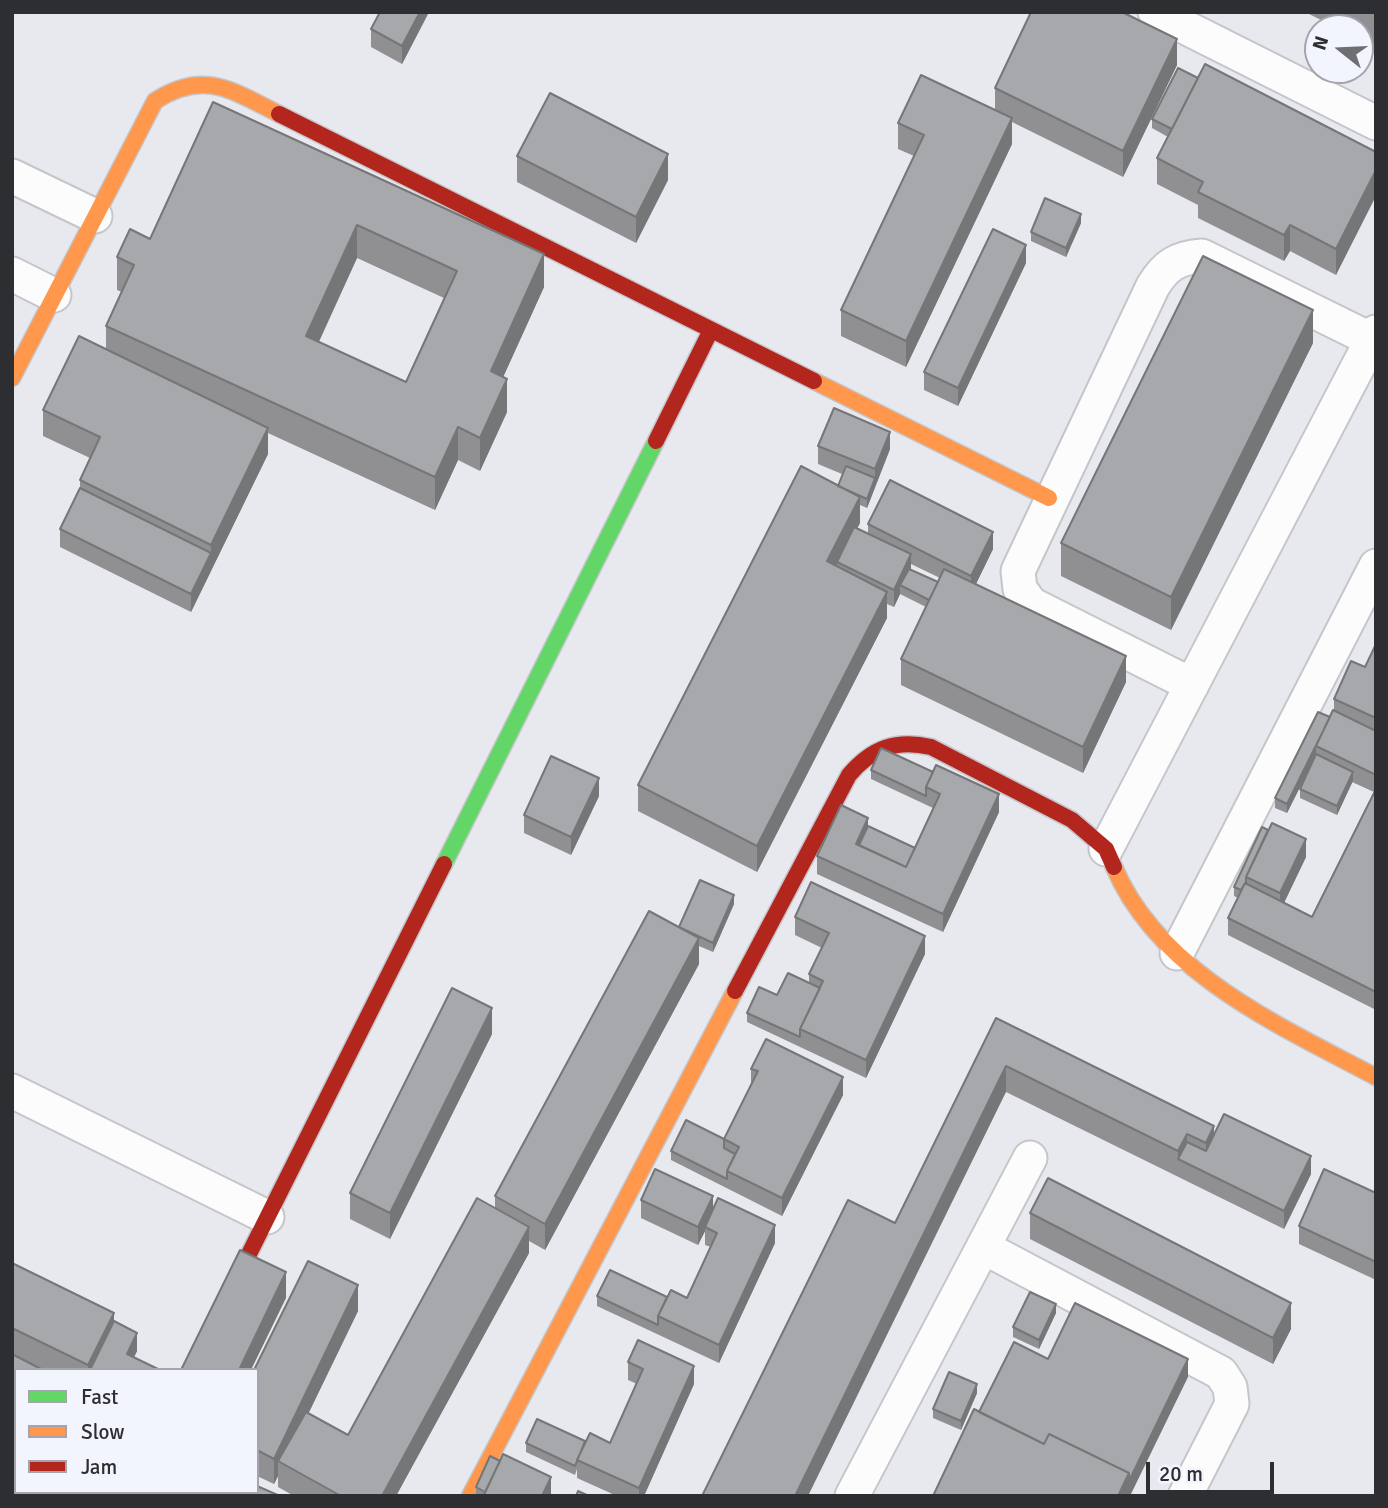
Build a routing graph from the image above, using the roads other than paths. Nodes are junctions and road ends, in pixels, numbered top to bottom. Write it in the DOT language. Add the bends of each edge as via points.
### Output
graph roads {
  1 [pos="1155,12"];
  2 [pos="1376,124"];
  3 [pos="12,176"];
  4 [pos="95,216"];
  5 [pos="12,274"];
  6 [pos="54,295"];
  7 [pos="711,330"];
  8 [pos="1374,336"];
  9 [pos="12,378"];
  10 [pos="1049,498"];
  11 [pos="1376,566"];
  12 [pos="1192,685"];
  13 [pos="1106,849"];
  14 [pos="1177,953"];
  15 [pos="1376,1077"];
  16 [pos="12,1091"];
  17 [pos="1030,1158"];
  18 [pos="267,1217"];
  19 [pos="983,1247"];
  20 [pos="192,1368"];
  21 [pos="470,1496"];
  22 [pos="852,1496"];
  23 [pos="1185,1496"];
  1 -- 2 [label="street"];
  3 -- 4 [label="street"];
  4 -- 6 [label="street"];
  4 -- 7 [label="street" via="155,101 177,86 204,82 230,90"];
  5 -- 6 [label="street"];
  6 -- 9 [label="street"];
  7 -- 10 [label="street"];
  7 -- 18 [label="street"];
  8 -- 10 [label="street" via="1202,256 1181,258 1164,268 1153,286"];
  8 -- 12 [label="street"];
  10 -- 12 [label="street" via="1017,571 1020,589 1031,604"];
  11 -- 14 [label="street"];
  12 -- 13 [label="street"];
  13 -- 14 [label="street" via="1135,905"];
  13 -- 21 [label="street" via="1072,820 931,747 894,742 861,760 849,775"];
  14 -- 15 [label="street" via="1246,1008"];
  16 -- 18 [label="street"];
  17 -- 19 [label="street"];
  18 -- 20 [label="street"];
  19 -- 22 [label="street"];
  19 -- 23 [label="street" via="1221,1373 1230,1387 1232,1404"];
}
